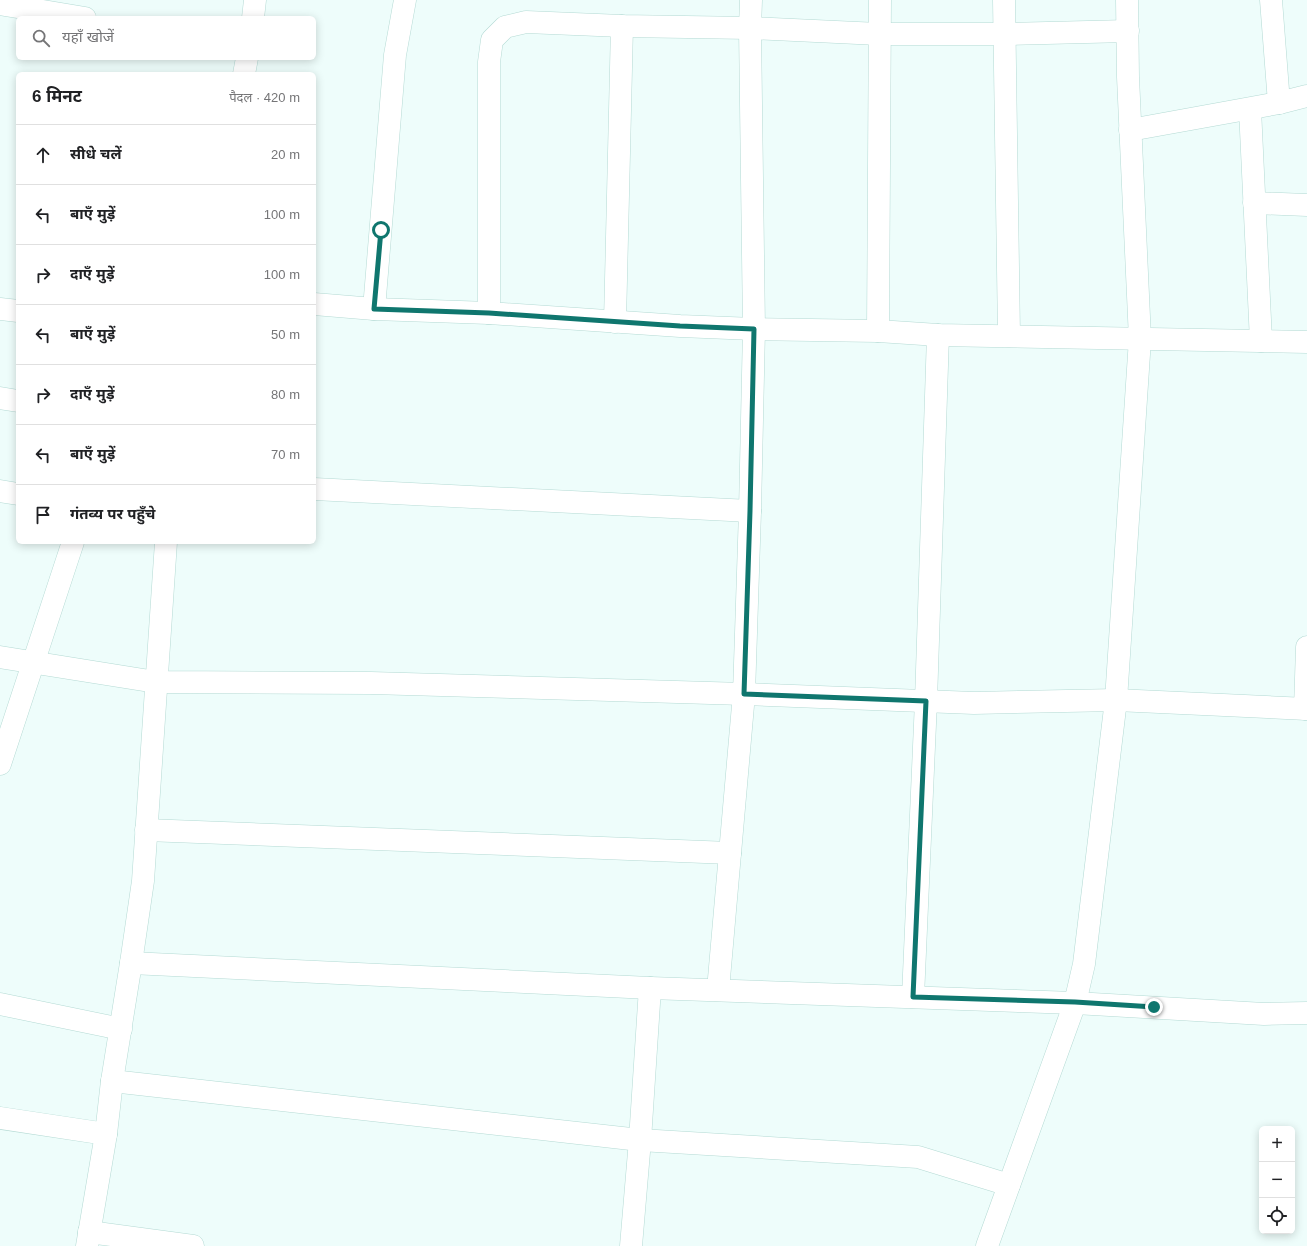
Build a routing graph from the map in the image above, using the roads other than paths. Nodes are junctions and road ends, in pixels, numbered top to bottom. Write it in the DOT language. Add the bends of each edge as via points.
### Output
graph roads {
  1 [pos="89,0"];
  2 [pos="255,0"];
  3 [pos="404,0"];
  4 [pos="751,0"];
  5 [pos="880,0"];
  6 [pos="1004,0"];
  7 [pos="1127,0"];
  8 [pos="1271,0"];
  9 [pos="0,4"];
  10 [pos="74,16"];
  11 [pos="86,16"];
  12 [pos="253,16"];
  13 [pos="622,26"];
  14 [pos="750,28"];
  15 [pos="1128,31"];
  16 [pos="879,34"];
  17 [pos="1005,34"];
  18 [pos="247,60"];
  19 [pos="244,72"];
  20 [pos="1307,96"];
  21 [pos="1279,103"];
  22 [pos="1250,109"];
  23 [pos="1130,130"];
  24 [pos="1254,203"];
  25 [pos="1307,206"];
  26 [pos="316,304"];
  27 [pos="0,308"];
  28 [pos="374,309"];
  29 [pos="16,311"];
  30 [pos="489,313"];
  31 [pos="615,322"];
  32 [pos="754,329"];
  33 [pos="878,331"];
  34 [pos="938,335"];
  35 [pos="1009,336"];
  36 [pos="1140,338"];
  37 [pos="1261,341"];
  38 [pos="1307,342"];
  39 [pos="0,398"];
  40 [pos="16,401"];
  41 [pos="316,489"];
  42 [pos="0,491"];
  43 [pos="16,494"];
  44 [pos="750,511"];
  45 [pos="72,544"];
  46 [pos="166,544"];
  47 [pos="1307,647"];
  48 [pos="0,657"];
  49 [pos="33,662"];
  50 [pos="156,682"];
  51 [pos="744,694"];
  52 [pos="1116,700"];
  53 [pos="926,701"];
  54 [pos="1306,709"];
  55 [pos="0,764"];
  56 [pos="146,830"];
  57 [pos="730,853"];
  58 [pos="131,963"];
  59 [pos="650,988"];
  60 [pos="718,990"];
  61 [pos="913,997"];
  62 [pos="1075,1002"];
  63 [pos="0,1004"];
  64 [pos="1307,1013"];
  65 [pos="121,1029"];
  66 [pos="112,1081"];
  67 [pos="0,1118"];
  68 [pos="106,1134"];
  69 [pos="640,1140"];
  70 [pos="1009,1185"];
  71 [pos="88,1239"];
  72 [pos="192,1246"];
  73 [pos="631,1246"];
  74 [pos="987,1246"];
  1 -- 11 [label="street"];
  2 -- 12 [label="street"];
  3 -- 28 [label="street" via="395,55"];
  4 -- 14 [label="street"];
  5 -- 16 [label="street"];
  6 -- 17 [label="street"];
  7 -- 15 [label="street"];
  8 -- 21 [label="street"];
  9 -- 10 [label="street"];
  13 -- 14 [label="street"];
  13 -- 30 [label="street" via="526,22 505,27 492,40 488,62"];
  13 -- 31 [label="street"];
  14 -- 16 [label="street"];
  14 -- 32 [label="street"];
  15 -- 17 [label="street"];
  15 -- 23 [label="street"];
  16 -- 17 [label="street"];
  16 -- 33 [label="street"];
  17 -- 35 [label="street"];
  18 -- 19 [label="street"];
  20 -- 21 [label="street"];
  21 -- 22 [label="street"];
  22 -- 23 [label="street"];
  22 -- 24 [label="street"];
  23 -- 36 [label="street"];
  24 -- 25 [label="street"];
  24 -- 37 [label="street"];
  26 -- 28 [label="street"];
  27 -- 29 [label="street"];
  28 -- 30 [label="street"];
  30 -- 31 [label="street"];
  31 -- 32 [label="street"];
  32 -- 33 [label="street"];
  32 -- 44 [label="street"];
  33 -- 34 [label="street"];
  34 -- 35 [label="street"];
  34 -- 53 [label="street"];
  35 -- 36 [label="street"];
  36 -- 37 [label="street"];
  36 -- 52 [label="street"];
  37 -- 38 [label="street"];
  39 -- 40 [label="street"];
  41 -- 44 [label="street"];
  42 -- 43 [label="street"];
  44 -- 51 [label="street"];
  45 -- 49 [label="street"];
  46 -- 50 [label="street"];
  47 -- 54 [label="street"];
  48 -- 49 [label="street"];
  49 -- 50 [label="street"];
  49 -- 55 [label="street"];
  50 -- 51 [label="street" via="371,683"];
  50 -- 56 [label="street"];
  51 -- 53 [label="street"];
  51 -- 57 [label="street"];
  52 -- 53 [label="street" via="974,703"];
  52 -- 54 [label="street"];
  52 -- 62 [label="street" via="1084,964"];
  53 -- 61 [label="street"];
  56 -- 57 [label="street"];
  56 -- 58 [label="street" via="143,881"];
  57 -- 60 [label="street"];
  58 -- 59 [label="street"];
  58 -- 65 [label="street"];
  59 -- 60 [label="street"];
  59 -- 69 [label="street"];
  60 -- 61 [label="street"];
  61 -- 62 [label="street"];
  62 -- 64 [label="street" via="1264,1014"];
  62 -- 70 [label="street"];
  63 -- 65 [label="street"];
  65 -- 66 [label="street"];
  66 -- 68 [label="street"];
  66 -- 69 [label="street"];
  67 -- 68 [label="street"];
  68 -- 71 [label="street"];
  69 -- 70 [label="street" via="918,1157"];
  69 -- 73 [label="street"];
  70 -- 74 [label="street"];
  71 -- 72 [label="street"];
}
